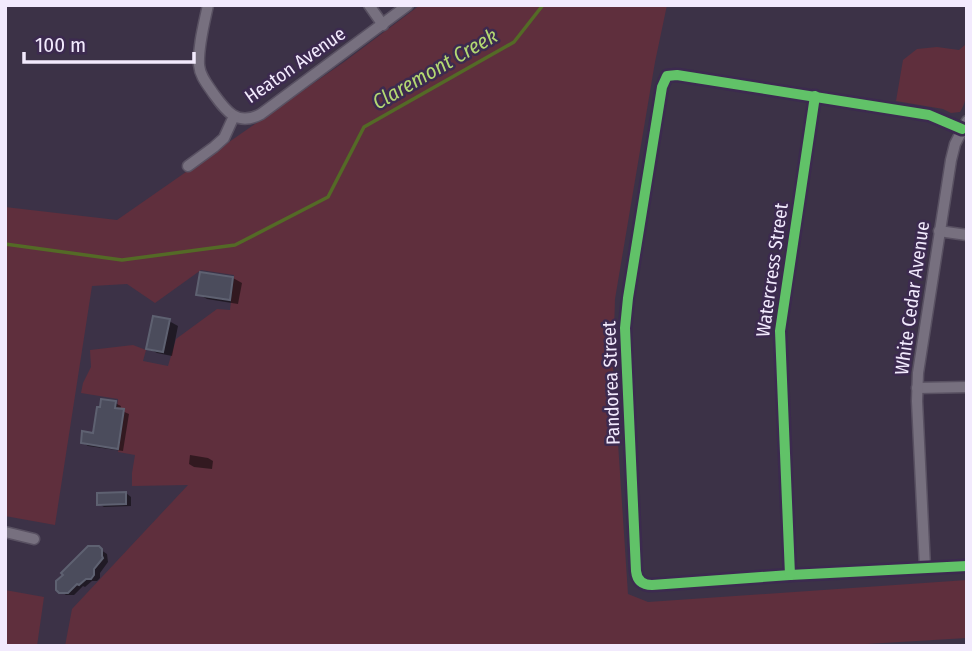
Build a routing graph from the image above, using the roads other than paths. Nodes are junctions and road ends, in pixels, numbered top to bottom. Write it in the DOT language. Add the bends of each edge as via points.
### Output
graph roads {
  1 [pos="208,5"];
  2 [pos="369,5"];
  3 [pos="408,5"];
  4 [pos="383,25"];
  5 [pos="815,96"];
  6 [pos="234,116"];
  7 [pos="964,125"];
  8 [pos="188,166"];
  9 [pos="939,231"];
  10 [pos="967,235"];
  11 [pos="967,387"];
  12 [pos="917,388"];
  13 [pos="5,532"];
  14 [pos="34,539"];
  15 [pos="967,566"];
  16 [pos="925,568"];
  17 [pos="790,575"];
  1 -- 6 [label="street, Heaton Avenue" via="199,65 202,78 226,112"];
  2 -- 4 [label="street"];
  3 -- 4 [label="street, Heaton Avenue"];
  4 -- 6 [label="street, Heaton Avenue" via="261,114 244,119"];
  5 -- 7 [label="street, Pandorea Street"];
  5 -- 17 [label="street, Watercress Street" via="780,331"];
  5 -- 17 [label="street, Pandorea Street" via="677,75 665,79 625,318 639,579 652,585"];
  6 -- 8 [label="street, Heaton Avenue" via="224,138"];
  7 -- 9 [label="street, White Cedar Avenue" via="952,154"];
  9 -- 10 [label="street"];
  9 -- 12 [label="street, White Cedar Avenue"];
  11 -- 12 [label="street"];
  12 -- 16 [label="street, White Cedar Avenue"];
  13 -- 14 [label="street"];
  15 -- 16 [label="street, Pandorea Street"];
  16 -- 17 [label="street, Pandorea Street"];
}
